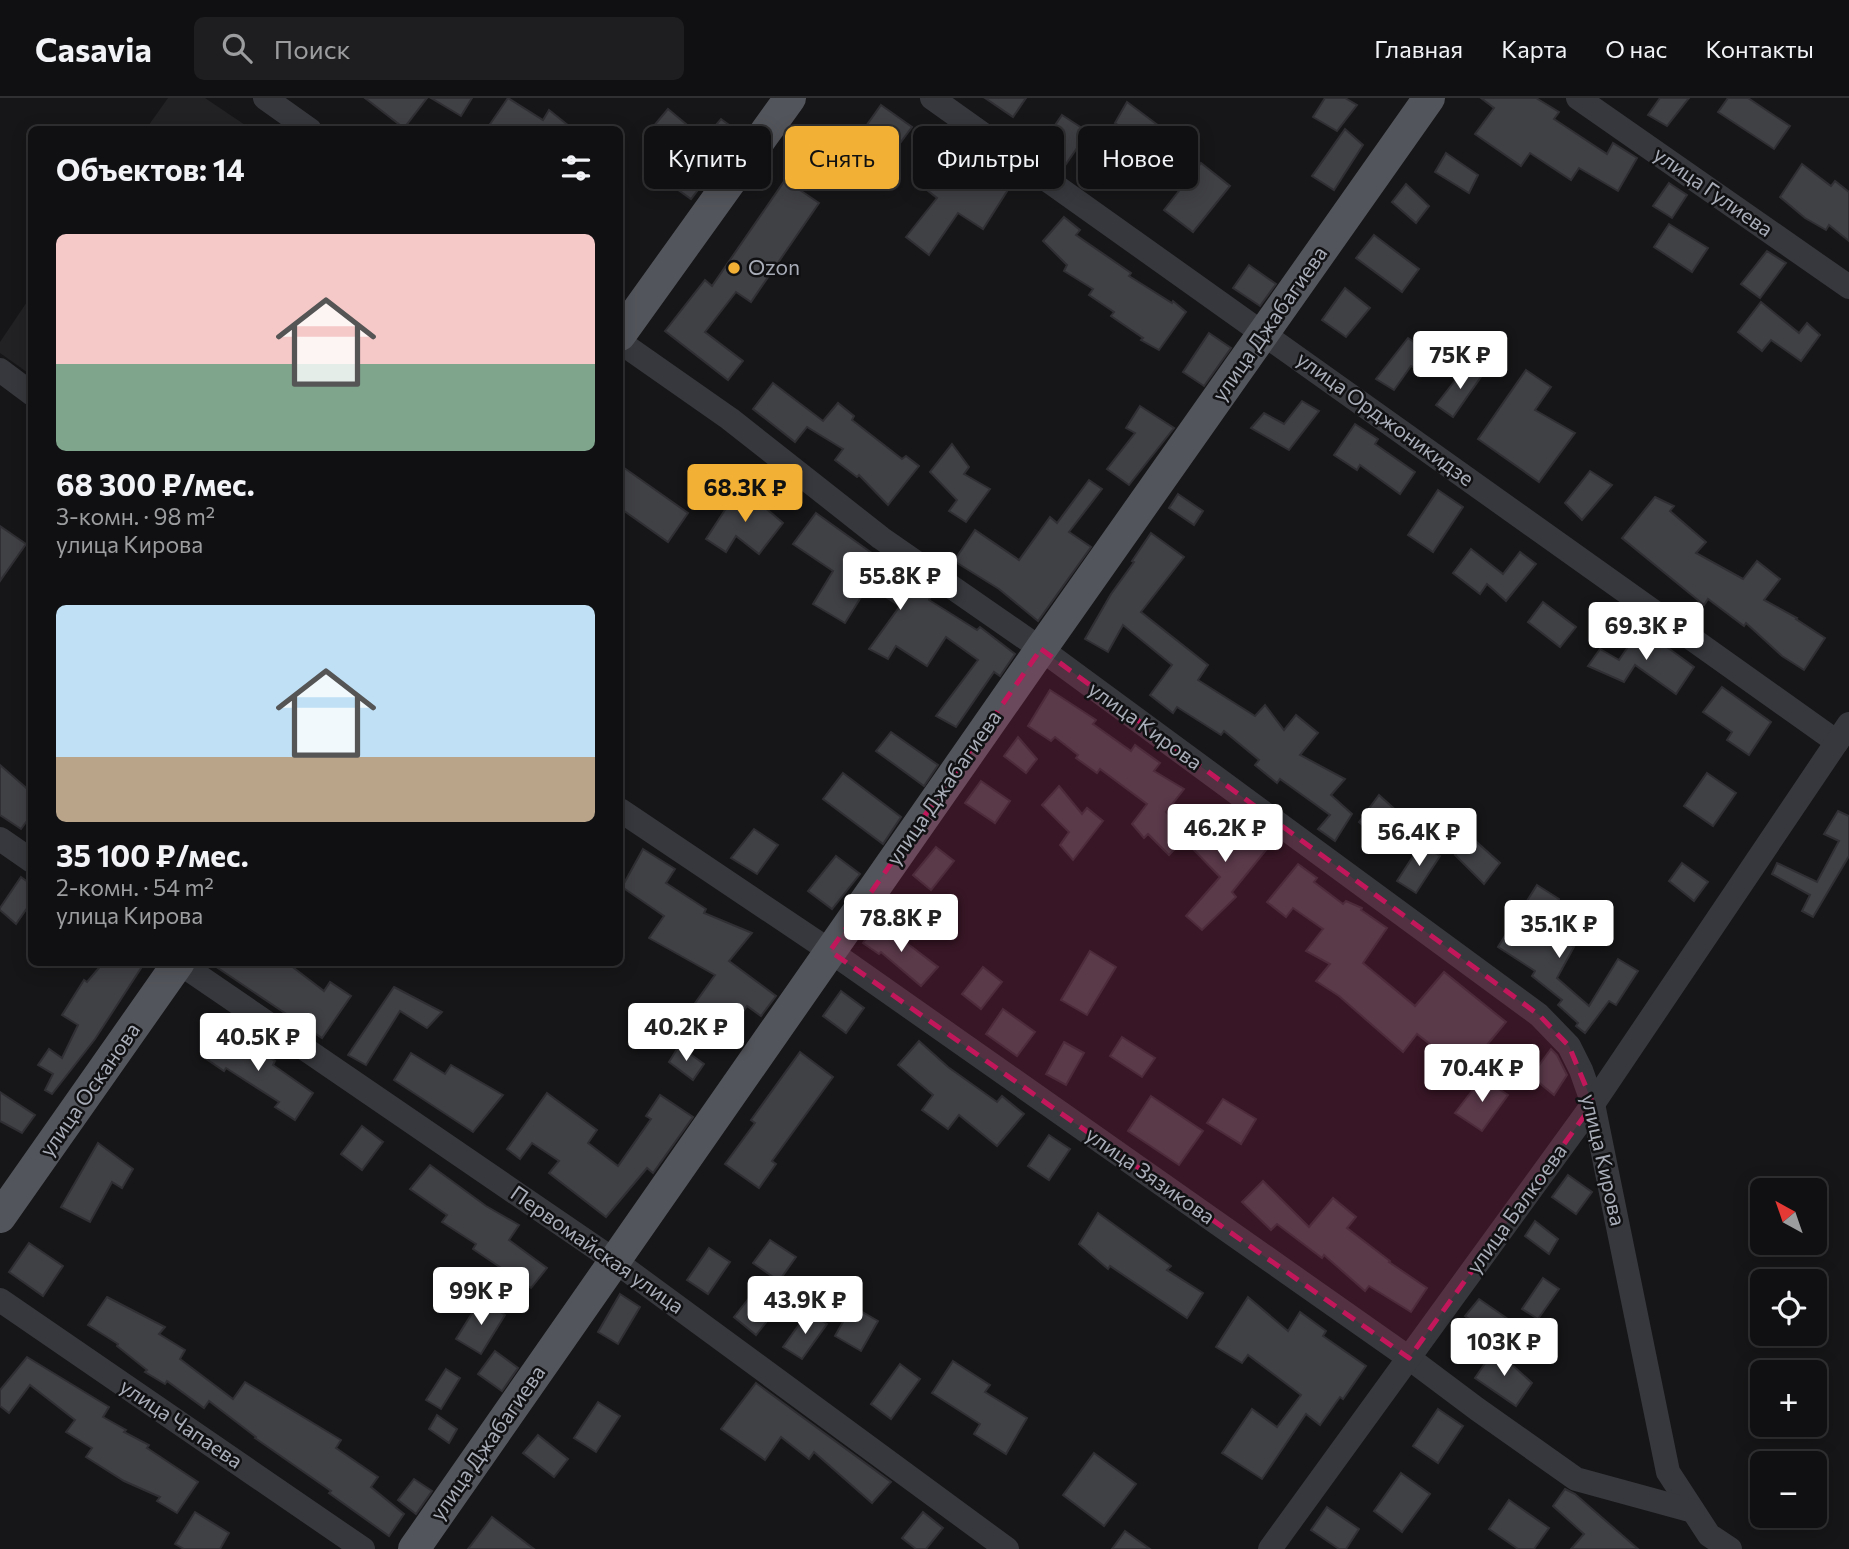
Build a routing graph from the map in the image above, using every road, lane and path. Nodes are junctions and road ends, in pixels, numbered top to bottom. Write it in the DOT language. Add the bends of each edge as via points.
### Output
graph roads {
  1 [pos="265,98"];
  2 [pos="790,98"];
  3 [pos="932,98"];
  4 [pos="1429,98"];
  5 [pos="1578,98"];
  6 [pos="304,126"];
  7 [pos="1849,287"];
  8 [pos="623,331"];
  9 [pos="1263,332"];
  10 [pos="623,344"];
  11 [pos="0,370"];
  12 [pos="28,391"];
  13 [pos="1041,649"];
  14 [pos="1843,733"];
  15 [pos="623,812"];
  16 [pos="0,839"];
  17 [pos="28,858"];
  18 [pos="830,951"];
  19 [pos="177,966"];
  20 [pos="183,966"];
  21 [pos="1593,1104"];
  22 [pos="0,1217"];
  23 [pos="615,1261"];
  24 [pos="0,1300"];
  25 [pos="1409,1358"];
  26 [pos="1693,1511"];
  27 [pos="1704,1542"];
  28 [pos="363,1549"];
  29 [pos="414,1549"];
  30 [pos="1007,1549"];
  31 [pos="1270,1549"];
  32 [pos="1730,1549"];
  1 -- 6 [label="street"];
  2 -- 8 [label="main road"];
  3 -- 9 [label="street, улица Орджоникидзе"];
  4 -- 9 [label="main road, улица Джабагиева"];
  5 -- 7 [label="street, улица Гулиева"];
  9 -- 13 [label="main road, улица Джабагиева"];
  9 -- 14 [label="street, улица Орджоникидзе"];
  10 -- 13 [label="street, улица Кирова" via="730,419 881,538"];
  11 -- 12 [label="street"];
  13 -- 18 [label="main road, улица Джабагиева"];
  13 -- 21 [label="street, улица Кирова" via="1539,1015 1569,1046"];
  14 -- 21 [label="street, улица Балкоева"];
  15 -- 18 [label="street, улица Зязикова"];
  16 -- 17 [label="street"];
  18 -- 23 [label="main road, улица Джабагиева"];
  18 -- 25 [label="street, улица Зязикова"];
  19 -- 22 [label="main road, улица Осканова"];
  20 -- 23 [label="street, Первомайская улица"];
  21 -- 25 [label="street, улица Балкоева"];
  21 -- 26 [label="street, улица Кирова" via="1668,1472"];
  23 -- 29 [label="main road, улица Джабагиева"];
  23 -- 30 [label="street, Первомайская улица"];
  24 -- 28 [label="street, улица Чапаева"];
  25 -- 26 [label="street, улица Зязикова" via="1576,1479"];
  25 -- 31 [label="street, улица Балкоева"];
  26 -- 27 [label="street, улица Кирова"];
  27 -- 32 [label="street, улица Кирова"];
}
